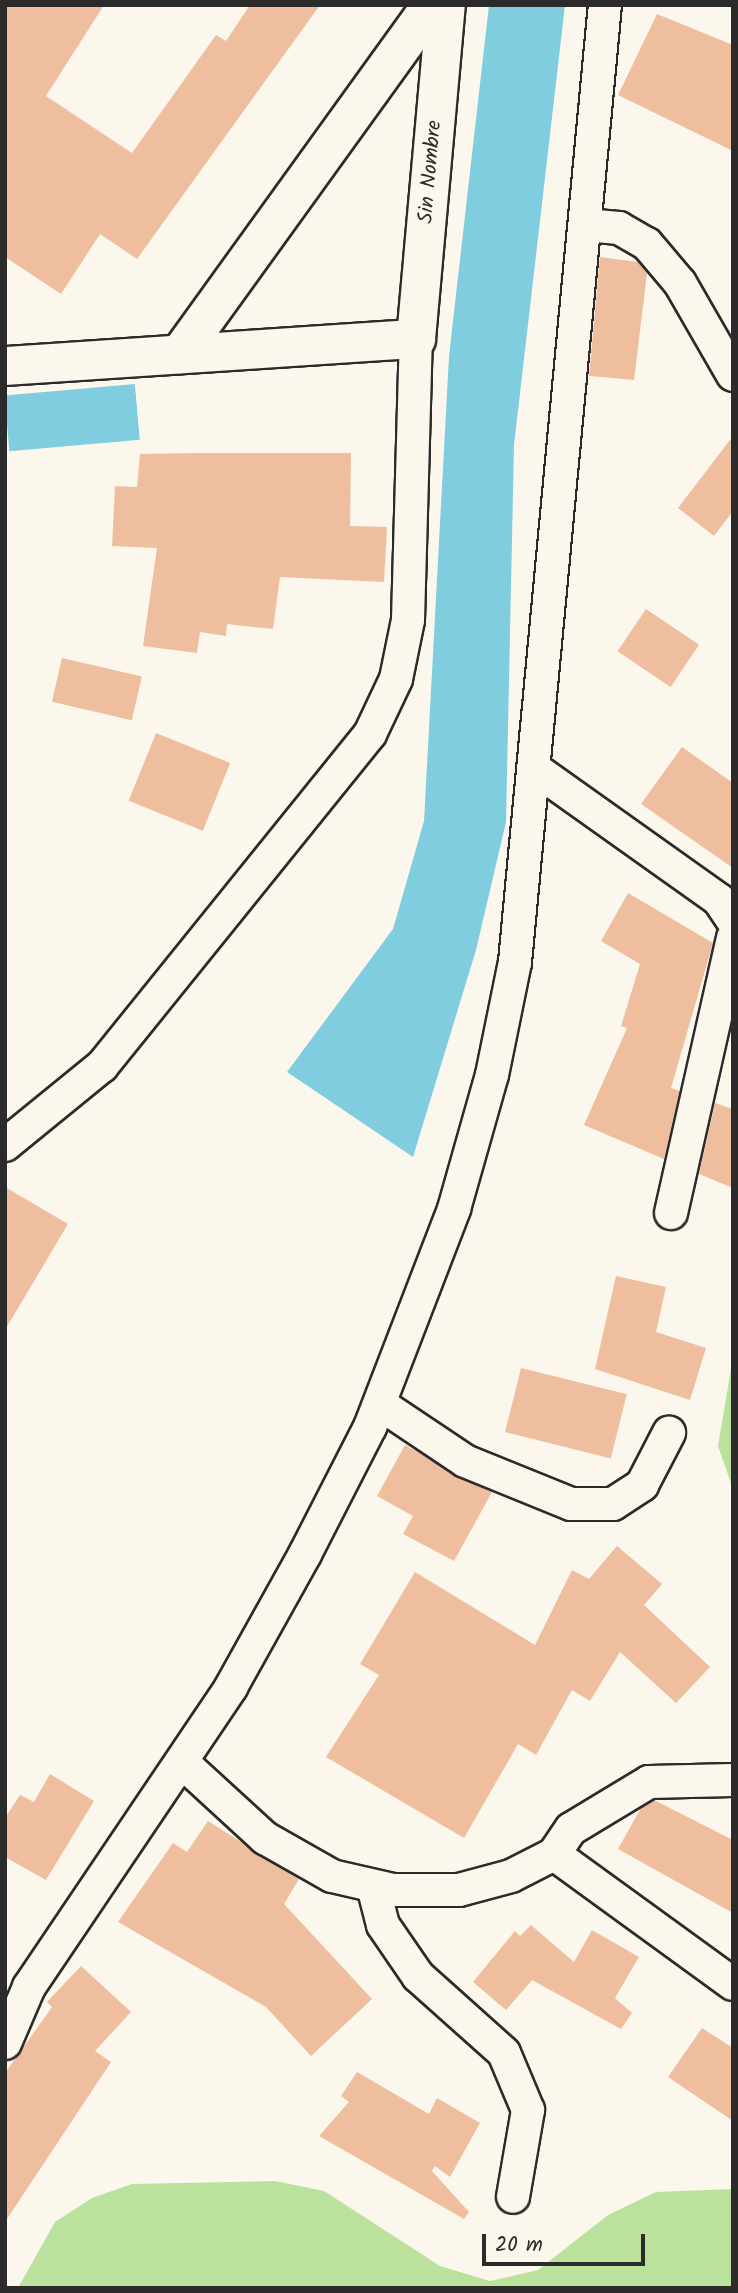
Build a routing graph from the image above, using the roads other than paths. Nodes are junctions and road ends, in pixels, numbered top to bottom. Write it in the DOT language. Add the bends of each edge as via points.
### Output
graph roads {
  1 [pos="432,5"];
  2 [pos="446,5"];
  3 [pos="605,5"];
  4 [pos="585,225"];
  5 [pos="416,339"];
  6 [pos="180,355"];
  7 [pos="5,366"];
  8 [pos="733,375"];
  9 [pos="535,769"];
  10 [pos="733,922"];
  11 [pos="733,938"];
  12 [pos="5,1144"];
  13 [pos="671,1213"];
  14 [pos="380,1404"];
  15 [pos="669,1433"];
  16 [pos="182,1762"];
  17 [pos="733,1780"];
  18 [pos="554,1854"];
  19 [pos="373,1886"];
  20 [pos="733,1984"];
  21 [pos="5,2043"];
  22 [pos="513,2197"];
  1 -- 6 [label="street"];
  2 -- 5 [label="street, Sin Nombre"];
  3 -- 4 [label="lane"];
  4 -- 8 [label="lane" via="619,228 647,244 680,283"];
  4 -- 9 [label="lane"];
  5 -- 6 [label="street"];
  5 -- 12 [label="lane" via="408,620 396,679 370,734 102,1066"];
  6 -- 7 [label="street"];
  9 -- 10 [label="lane" via="719,900"];
  9 -- 14 [label="lane" via="514,962 492,1075 454,1209"];
  11 -- 13 [label="lane"];
  14 -- 15 [label="lane" via="465,1461 570,1504 613,1504 642,1485"];
  14 -- 16 [label="lane" via="298,1566"];
  16 -- 19 [label="lane" via="265,1838 332,1877"];
  16 -- 21 [label="lane" via="29,1987"];
  17 -- 18 [label="lane" via="649,1782 571,1829"];
  18 -- 19 [label="lane" via="511,1876 459,1890"];
  18 -- 20 [label="lane"];
  19 -- 22 [label="lane" via="383,1925 418,1976 504,2053 528,2110"];
}
